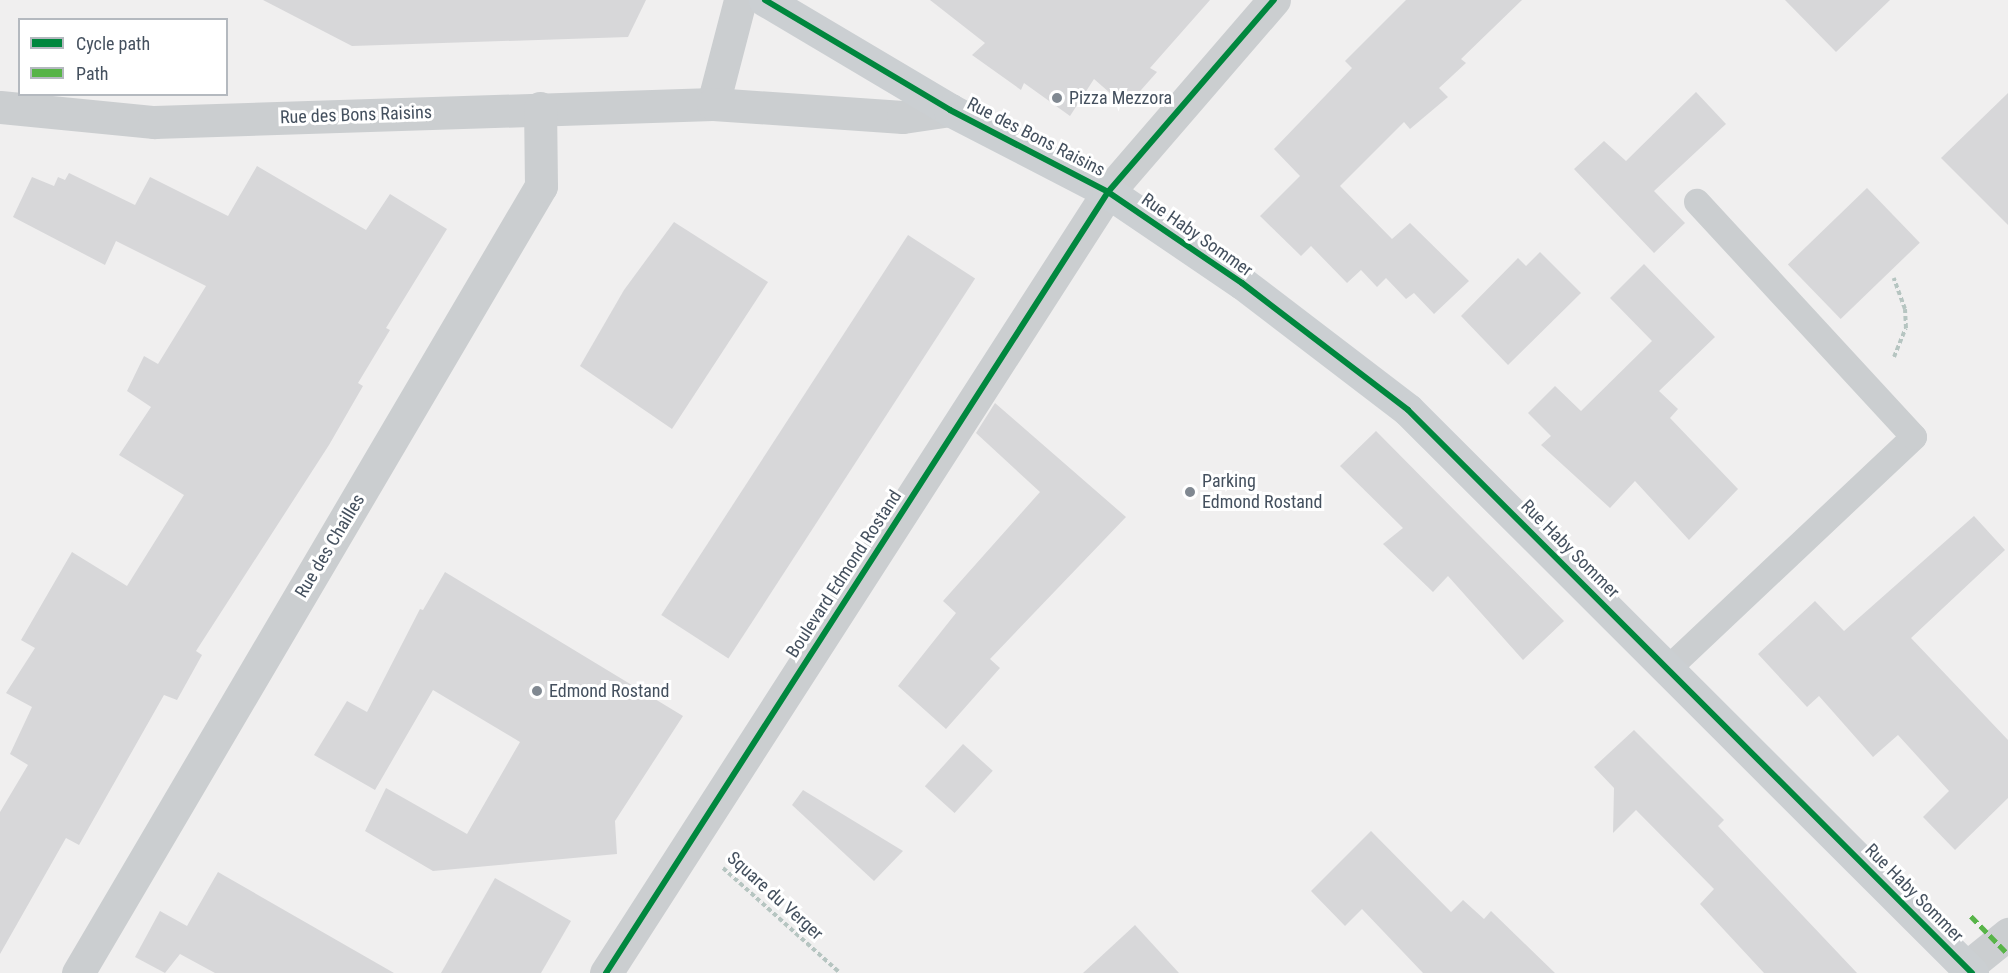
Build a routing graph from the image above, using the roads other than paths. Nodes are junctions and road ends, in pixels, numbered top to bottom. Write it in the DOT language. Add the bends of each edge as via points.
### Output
graph roads {
  1 [pos="740,0"];
  2 [pos="765,0"];
  3 [pos="1274,0"];
  4 [pos="713,104"];
  5 [pos="0,107"];
  6 [pos="540,108"];
  7 [pos="950,110"];
  8 [pos="1108,192"];
  9 [pos="1697,202"];
  10 [pos="1668,669"];
  11 [pos="2008,934"];
  12 [pos="1969,970"];
  13 [pos="78,973"];
  14 [pos="606,973"];
  1 -- 4 [label="street"];
  2 -- 7 [label="street"];
  3 -- 8 [label="street, Boulevard Edmond Rostand"];
  4 -- 6 [label="street, Rue des Bons Raisins"];
  4 -- 7 [label="street, Rue des Bons Raisins" via="903,117"];
  5 -- 6 [label="street, Rue des Bons Raisins" via="154,122"];
  6 -- 13 [label="street, Rue des Chailles" via="541,186"];
  7 -- 8 [label="street, Rue des Bons Raisins"];
  8 -- 10 [label="street, Rue Haby Sommer" via="1242,283 1408,410"];
  8 -- 14 [label="street, Boulevard Edmond Rostand"];
  9 -- 10 [label="lane" via="1914,437"];
  10 -- 12 [label="street, Rue Haby Sommer"];
  11 -- 12 [label="street"];
}
